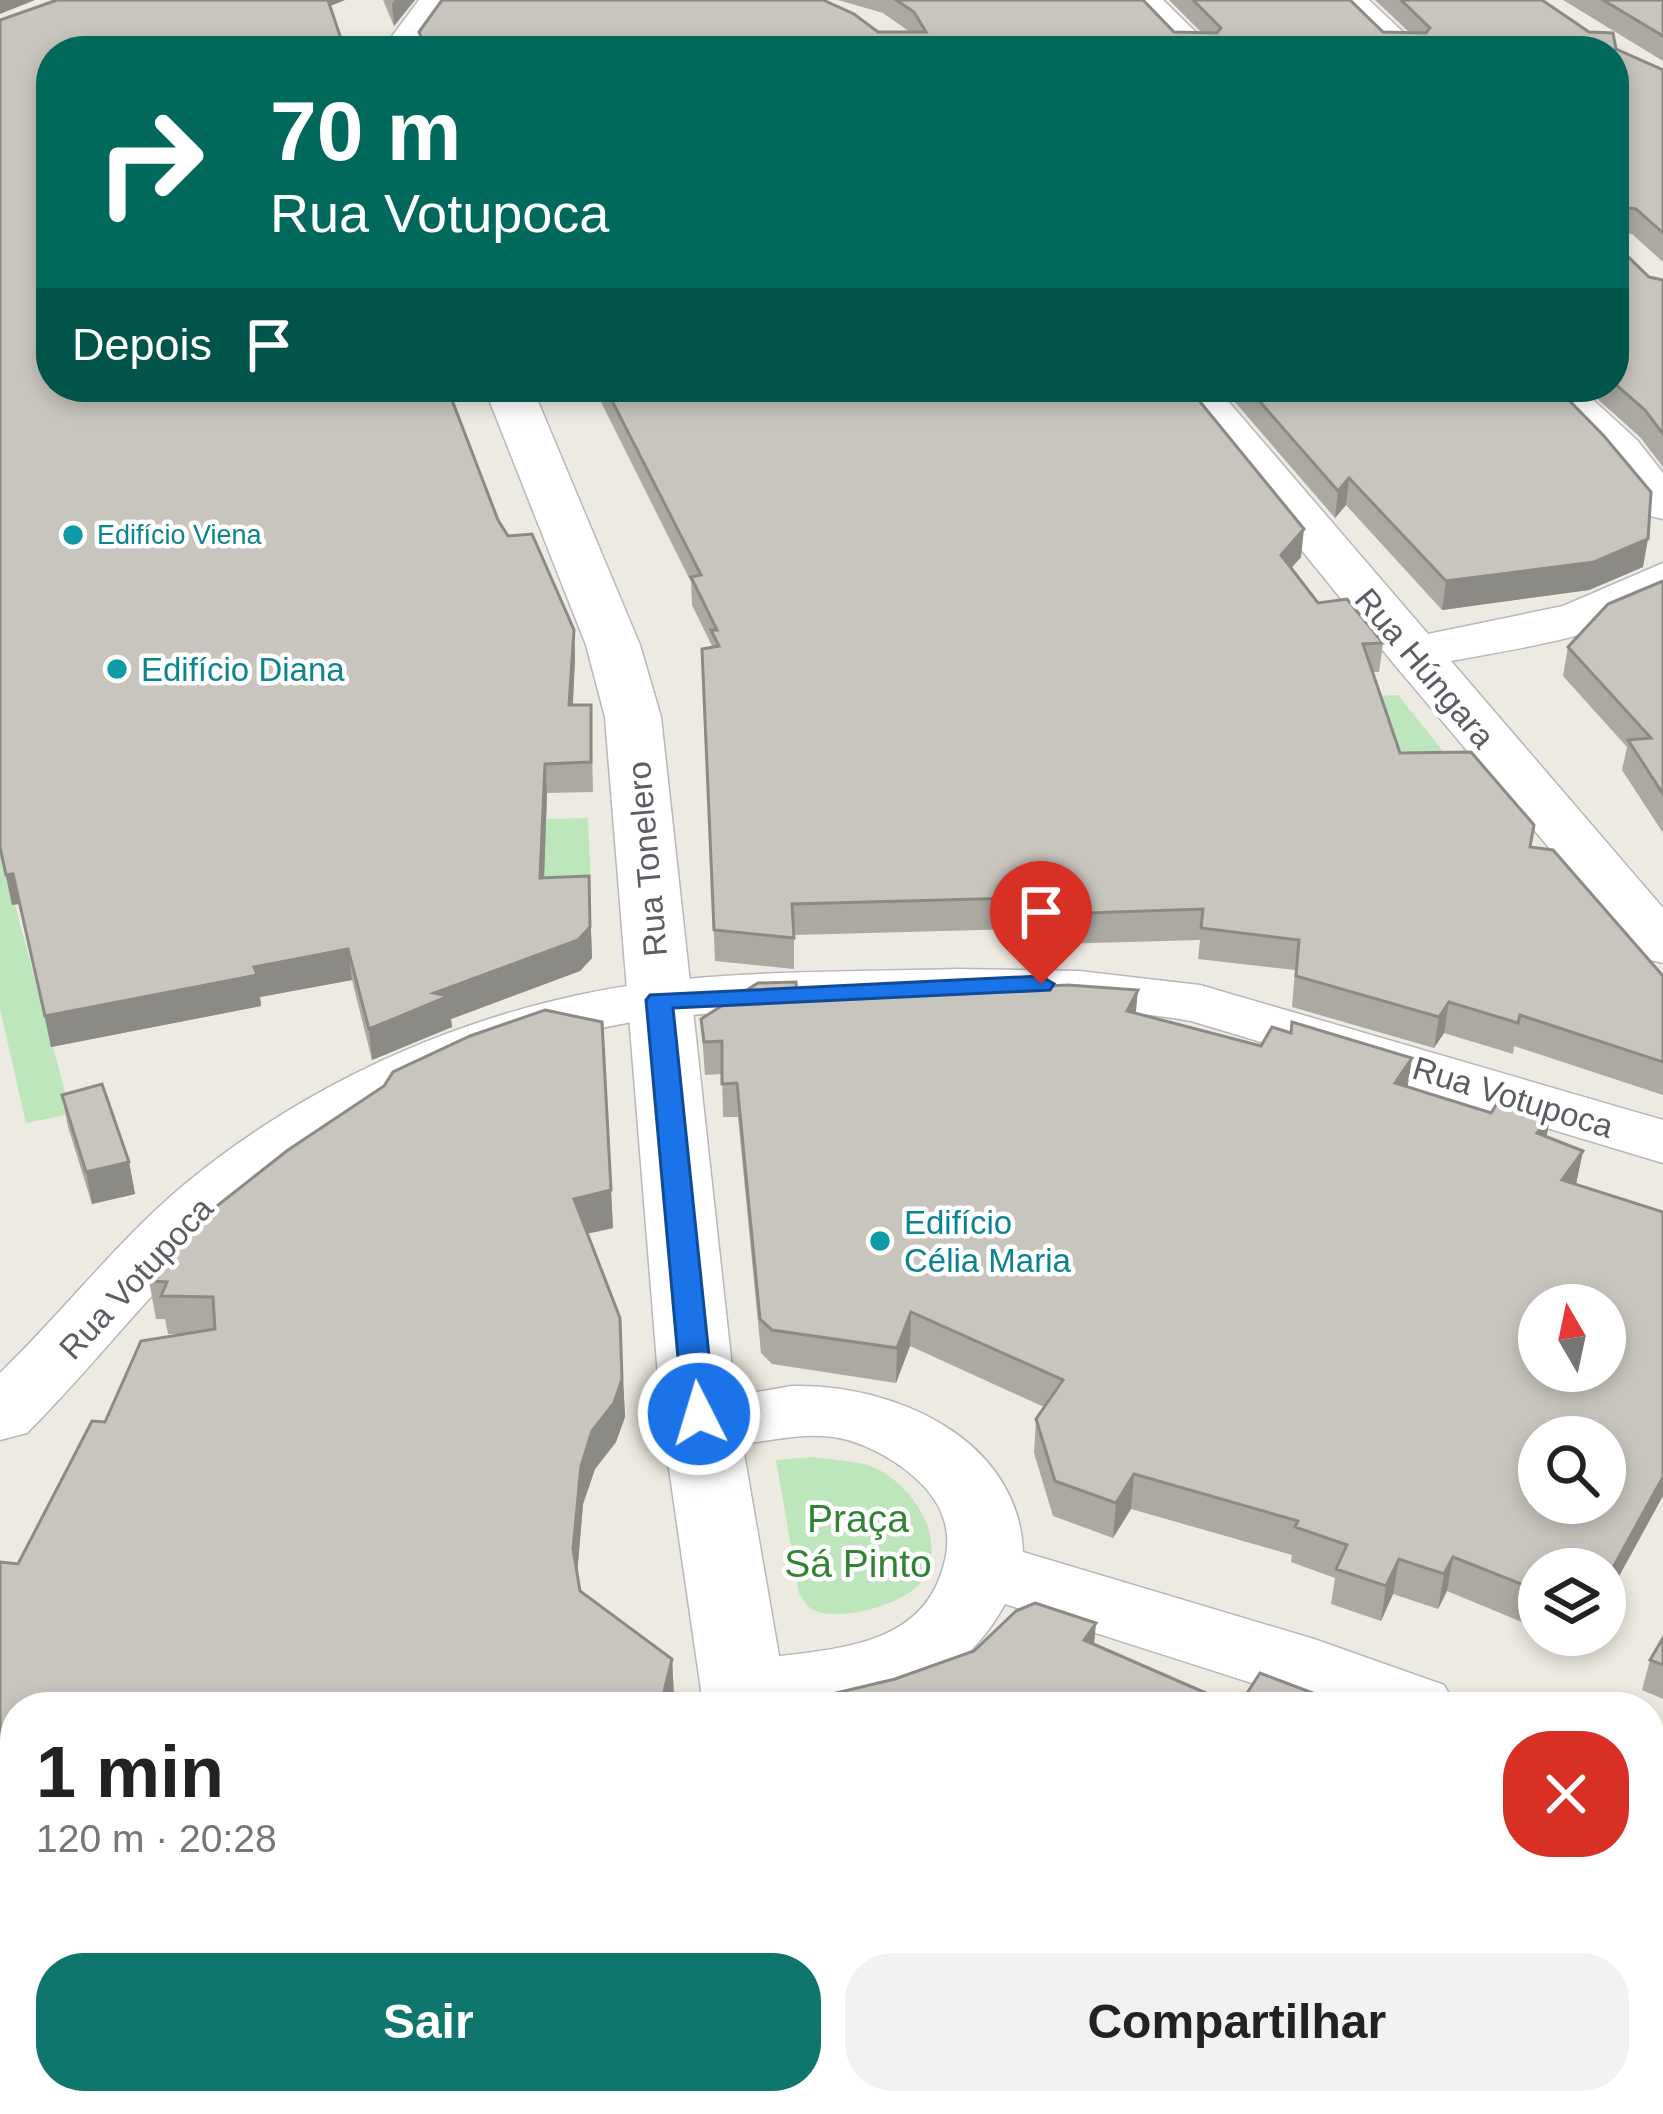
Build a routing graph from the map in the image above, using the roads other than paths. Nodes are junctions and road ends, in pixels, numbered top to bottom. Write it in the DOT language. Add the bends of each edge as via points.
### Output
graph roads {
  1 [pos="438,0"];
  2 [pos="1143,0"];
  3 [pos="1349,0"];
  4 [pos="411,36"];
  5 [pos="1181,36"];
  6 [pos="1389,36"];
  7 [pos="514,402"];
  8 [pos="1204,402"];
  9 [pos="1569,402"];
  10 [pos="1663,505"];
  11 [pos="1663,578"];
  12 [pos="1412,653"];
  13 [pos="1663,945"];
  14 [pos="659,1000"];
  15 [pos="1663,1142"];
  16 [pos="0,1405"];
  17 [pos="0,1418"];
  18 [pos="701,1424"];
  19 [pos="984,1569"];
  20 [pos="741,1692"];
  21 [pos="775,1692"];
  22 [pos="1375,1692"];
  1 -- 4 [label="street"];
  2 -- 5 [label="street"];
  3 -- 6 [label="street"];
  7 -- 14 [label="street, Rua Tonelero" via="613,645 633,717"];
  8 -- 12 [label="street, Rua Húngara"];
  9 -- 10 [label="street"];
  11 -- 12 [label="street" via="1598,612"];
  12 -- 13 [label="street, Rua Húngara"];
  14 -- 15 [label="street, Rua Votupoca" via="1041,984 1131,990"];
  14 -- 17 [label="street, Rua Votupoca" via="530,1027 308,1128 194,1211"];
  14 -- 18 [label="street, Rua Tonelero"];
  16 -- 17 [label="street"];
  18 -- 19 [label="street" via="787,1412 841,1413 893,1427 937,1452 969,1486 986,1526"];
  18 -- 20 [label="street"];
  19 -- 21 [label="street" via="962,1613 922,1650 846,1679"];
  19 -- 22 [label="street"];
}
